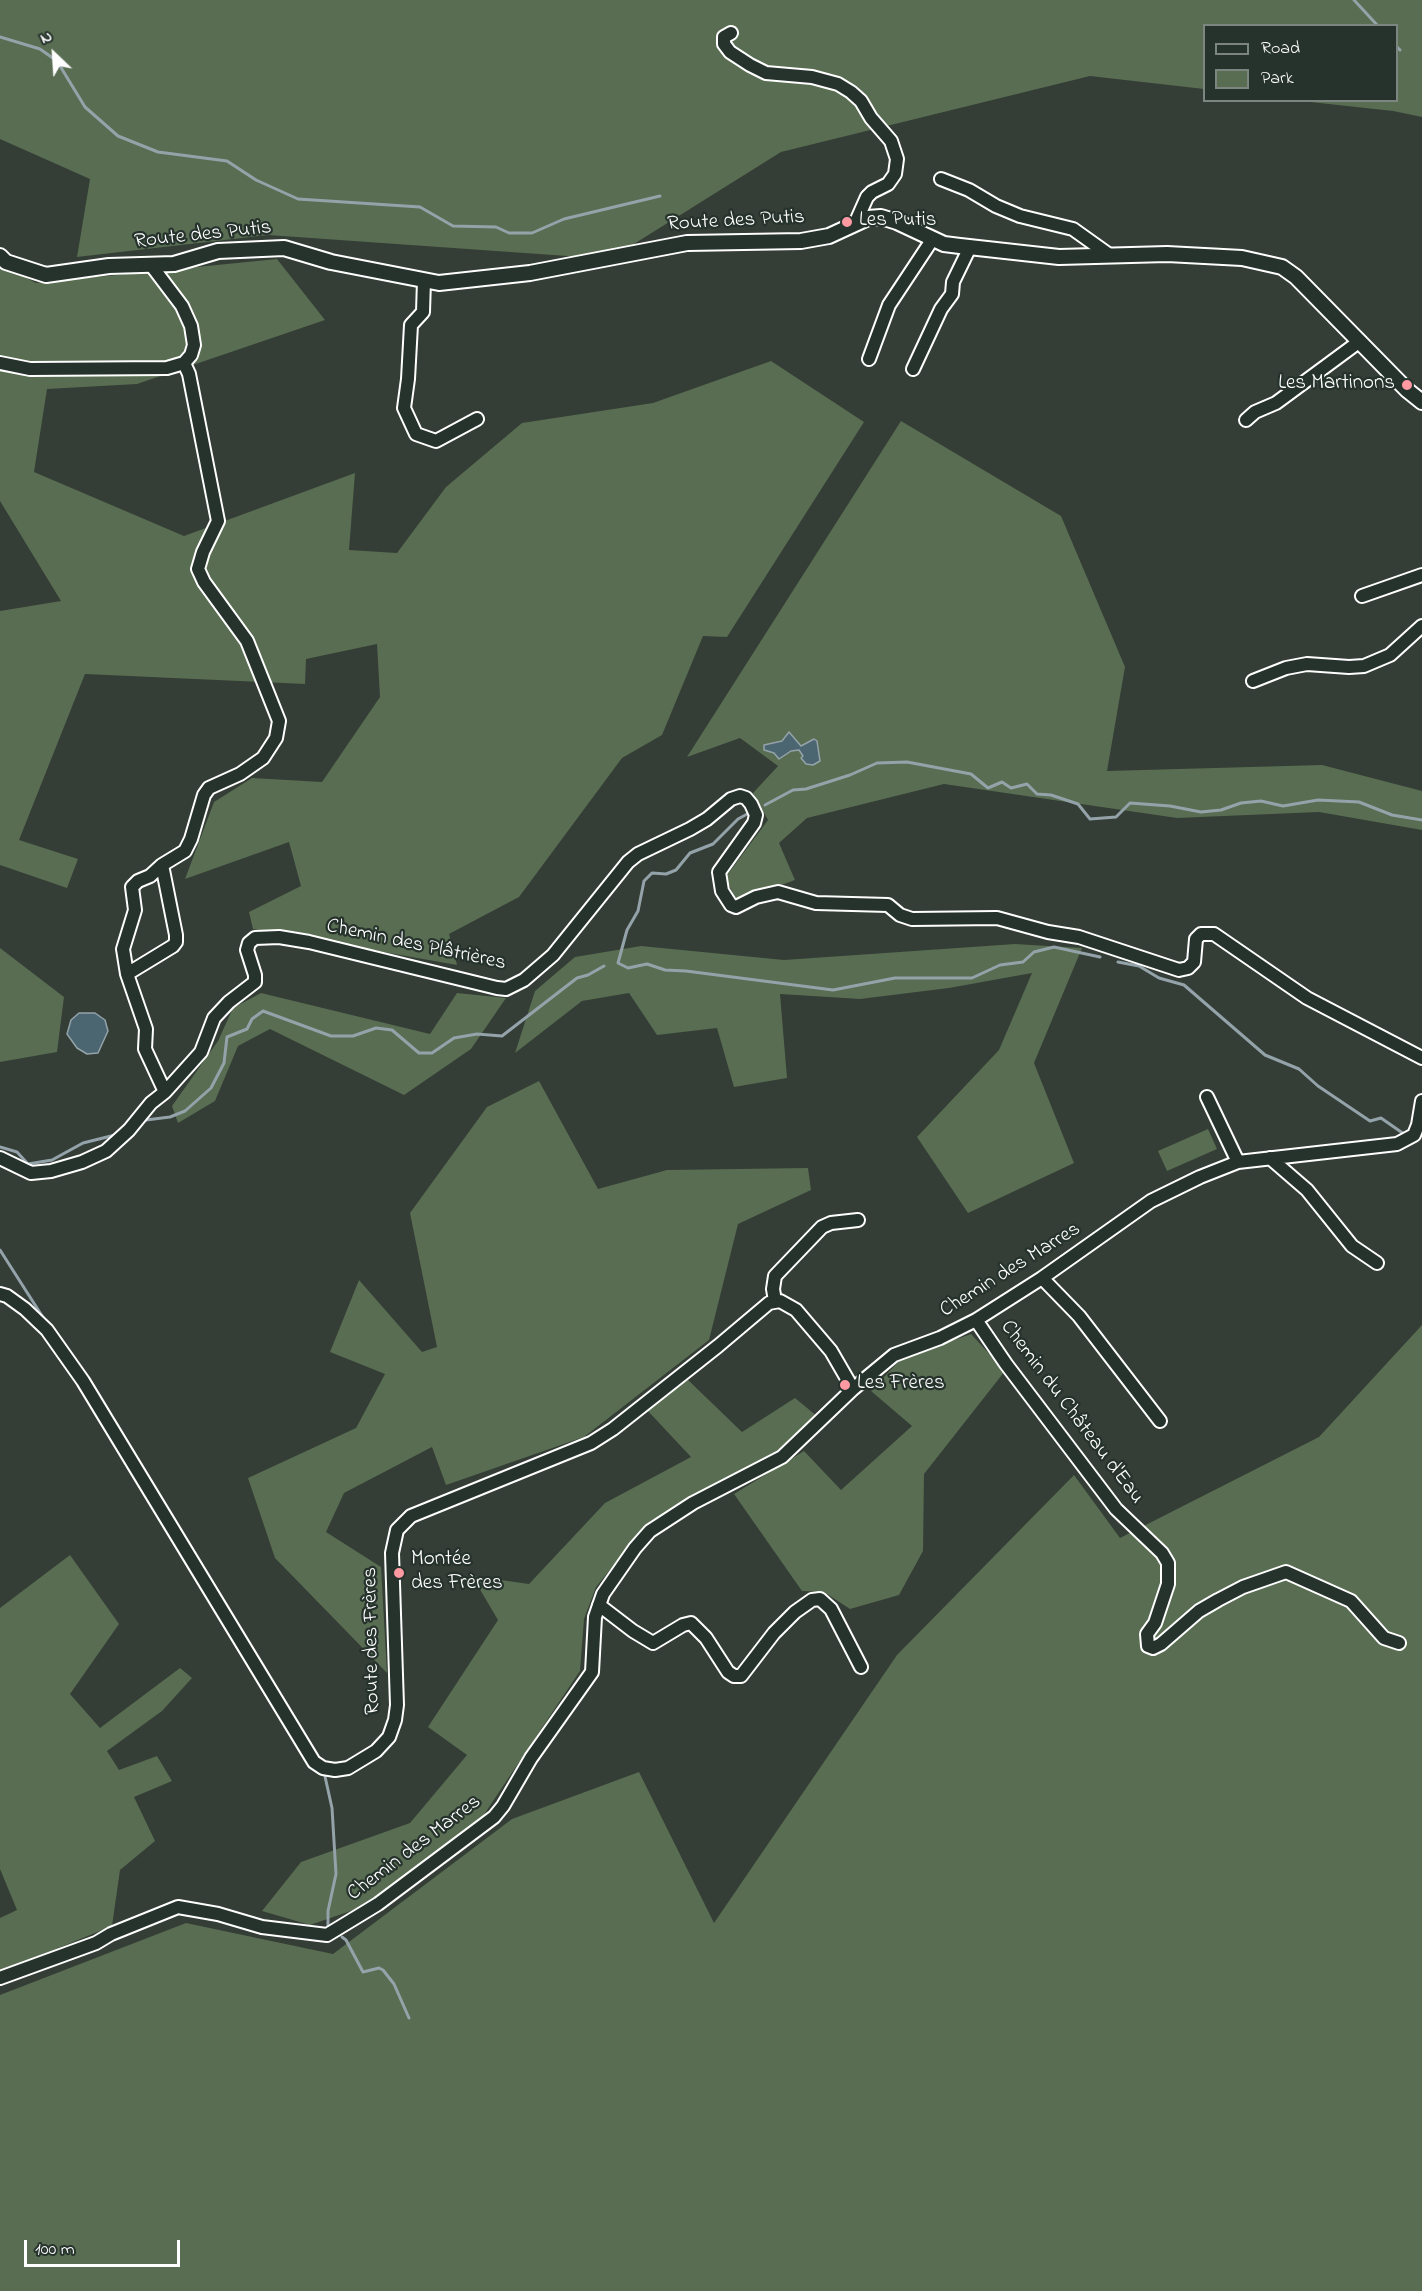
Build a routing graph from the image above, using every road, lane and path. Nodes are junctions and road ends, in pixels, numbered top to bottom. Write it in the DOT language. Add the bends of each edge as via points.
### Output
graph roads {
  1 [pos="731,33"];
  2 [pos="941,179"];
  3 [pos="855,224"];
  4 [pos="932,240"];
  5 [pos="970,247"];
  6 [pos="1108,254"];
  7 [pos="0,256"];
  8 [pos="151,265"];
  9 [pos="424,280"];
  10 [pos="1360,341"];
  11 [pos="869,359"];
  12 [pos="0,363"];
  13 [pos="184,363"];
  14 [pos="913,369"];
  15 [pos="1422,402"];
  16 [pos="477,419"];
  17 [pos="1246,420"];
  18 [pos="1422,575"];
  19 [pos="1362,596"];
  20 [pos="1422,626"];
  21 [pos="1253,681"];
  22 [pos="162,865"];
  23 [pos="127,974"];
  24 [pos="1422,1058"];
  25 [pos="165,1092"];
  26 [pos="1207,1097"];
  27 [pos="1422,1101"];
  28 [pos="0,1158"];
  29 [pos="1270,1158"];
  30 [pos="1238,1162"];
  31 [pos="858,1220"];
  32 [pos="1377,1263"];
  33 [pos="1042,1278"];
  34 [pos="0,1294"];
  35 [pos="775,1301"];
  36 [pos="976,1320"];
  37 [pos="853,1389"];
  38 [pos="1160,1421"];
  39 [pos="599,1605"];
  40 [pos="1398,1643"];
  41 [pos="861,1667"];
  42 [pos="0,1978"];
  1 -- 3 [label="street" via="724,37 730,52 766,73 812,77 851,92 891,141 897,159 896,174 867,197"];
  2 -- 6 [label="street" via="1020,216 1072,229"];
  3 -- 4 [label="street, Route des Putis" via="881,217"];
  3 -- 9 [label="street, Route des Putis" via="829,236 801,241 687,243 530,273 439,283"];
  4 -- 5 [label="street, Route des Putis"];
  4 -- 11 [label="street" via="889,305"];
  5 -- 6 [label="street, Route des Putis" via="1059,257"];
  5 -- 14 [label="street" via="953,282 952,294"];
  6 -- 10 [label="street, Route des Putis" via="1242,258 1282,267"];
  7 -- 8 [label="street, Route des Putis" via="6,262 46,274"];
  8 -- 9 [label="street, Route des Putis" via="174,264 218,252 284,248 330,262"];
  8 -- 13 [label="street" via="182,306 191,326 194,345"];
  9 -- 16 [label="street" via="423,312 411,325 404,408 416,434 436,441"];
  10 -- 15 [label="street, Route des Putis"];
  10 -- 17 [label="street" via="1276,403"];
  12 -- 13 [label="street" via="30,369 167,368"];
  13 -- 22 [label="street" via="218,521 198,569 247,641 279,721 276,738 263,758 209,788 185,851"];
  18 -- 19 [label="street"];
  20 -- 21 [label="street" via="1390,655 1364,666 1306,664"];
  22 -- 23 [label="street" via="132,887 135,910 123,949"];
  22 -- 23 [label="street" via="176,942"];
  23 -- 25 [label="street" via="146,1029 145,1049"];
  24 -- 25 [label="street, Chemin des Plâtrières" via="1307,998 1214,934 1201,934 1196,939 1194,962 1179,970 1078,937 997,918 912,919 888,905 816,903 778,892 736,907 722,891 719,872 754,823 756,815 751,804 740,796 707,819 628,862 553,956 506,989 309,942 255,938 247,951 255,982 214,1018 201,1052"];
  25 -- 28 [label="street, Chemin des Plâtrières" via="106,1151 82,1162 31,1173"];
  26 -- 30 [label="street"];
  27 -- 29 [label="street, Chemin des Marres" via="1414,1135 1397,1144"];
  29 -- 30 [label="street, Chemin des Marres"];
  29 -- 32 [label="street" via="1307,1190 1352,1246"];
  30 -- 33 [label="street, Chemin des Marres" via="1151,1201"];
  31 -- 35 [label="street" via="822,1227 775,1276"];
  33 -- 36 [label="street, Chemin des Marres"];
  33 -- 38 [label="street" via="1079,1316"];
  34 -- 35 [label="street, Route des Frères" via="25,1309 47,1330 83,1381 314,1762 335,1770 348,1768 376,1751 389,1737 396,1720 392,1553 403,1522 591,1443"];
  35 -- 37 [label="street" via="796,1310 831,1351"];
  36 -- 37 [label="street, Chemin des Marres" via="894,1355"];
  36 -- 40 [label="street, Chemin du Château d'Eau" via="1116,1509 1168,1563 1168,1584 1155,1623 1147,1634 1148,1646 1161,1644 1199,1611 1235,1591 1286,1572 1351,1601 1384,1638"];
  37 -- 39 [label="street, Chemin des Marres" via="782,1457 693,1503 650,1531"];
  39 -- 41 [label="street" via="653,1643 692,1623 728,1672 741,1676 795,1612 820,1599 831,1609"];
  39 -- 42 [label="street, Chemin des Marres" via="592,1672 531,1758 503,1806 494,1817 378,1904 327,1935 262,1927 178,1907 96,1943"];
}
